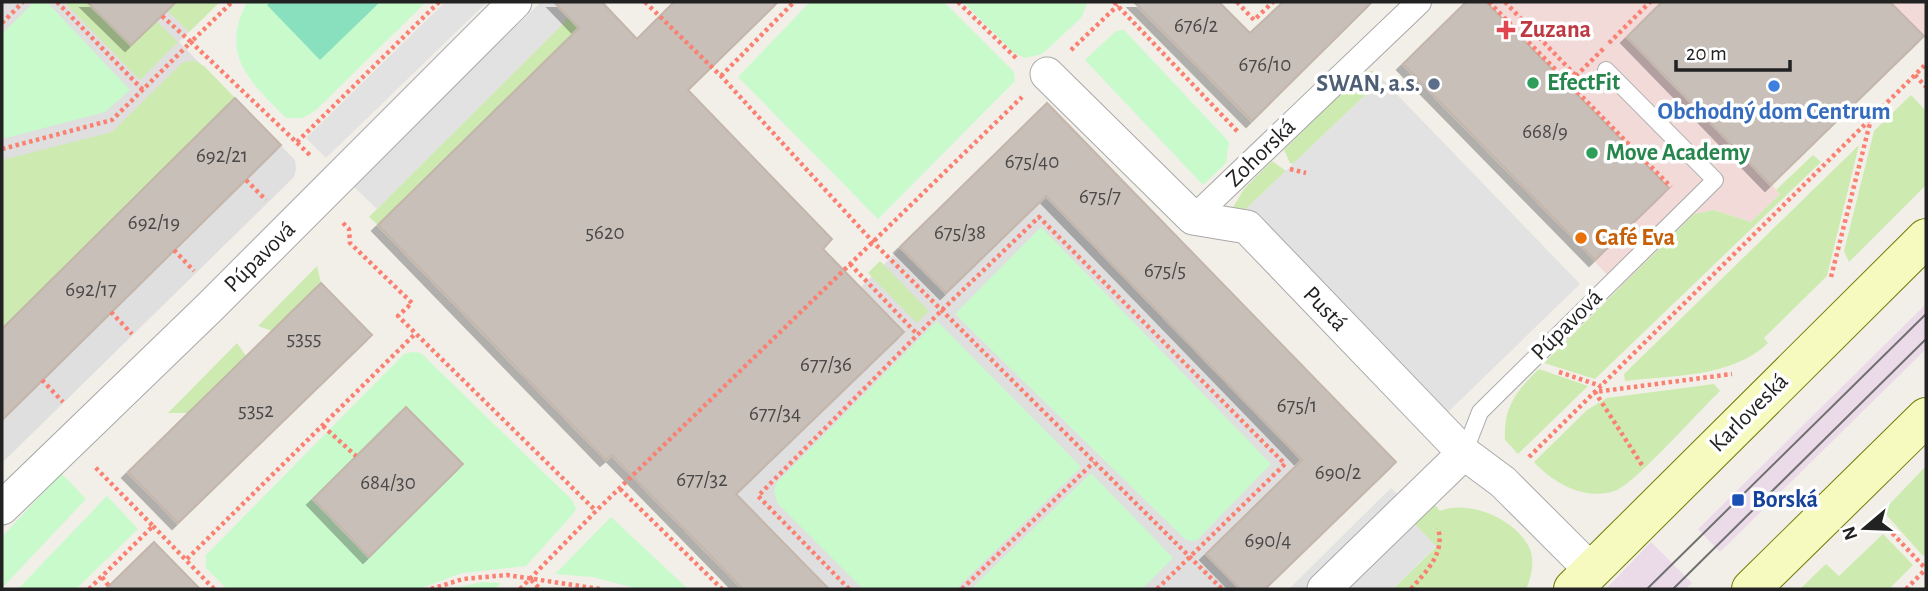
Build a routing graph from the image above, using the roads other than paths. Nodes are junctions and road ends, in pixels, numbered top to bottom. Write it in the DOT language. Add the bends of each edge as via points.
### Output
graph roads {
  1 [pos="515,2"];
  2 [pos="1419,2"];
  3 [pos="1606,70"];
  4 [pos="1047,74"];
  5 [pos="1194,218"];
  6 [pos="1926,238"];
  7 [pos="1926,417"];
  8 [pos="1464,453"];
  9 [pos="2,508"];
  10 [pos="1582,580"];
  11 [pos="1324,589"];
  12 [pos="1751,589"];
  1 -- 9 [label="street, Púpavová" via="211,307"];
  2 -- 5 [label="street, Zohorská"];
  3 -- 8 [label="lane, Púpavová" via="1715,180 1480,412"];
  4 -- 5 [label="street"];
  5 -- 8 [label="street, Pustá" via="1247,227"];
  6 -- 10 [label="main road, Karloveská"];
  7 -- 12 [label="main road"];
  8 -- 10 [label="street, Pustá" via="1503,482"];
  8 -- 11 [label="street, Púpavová"];
}
